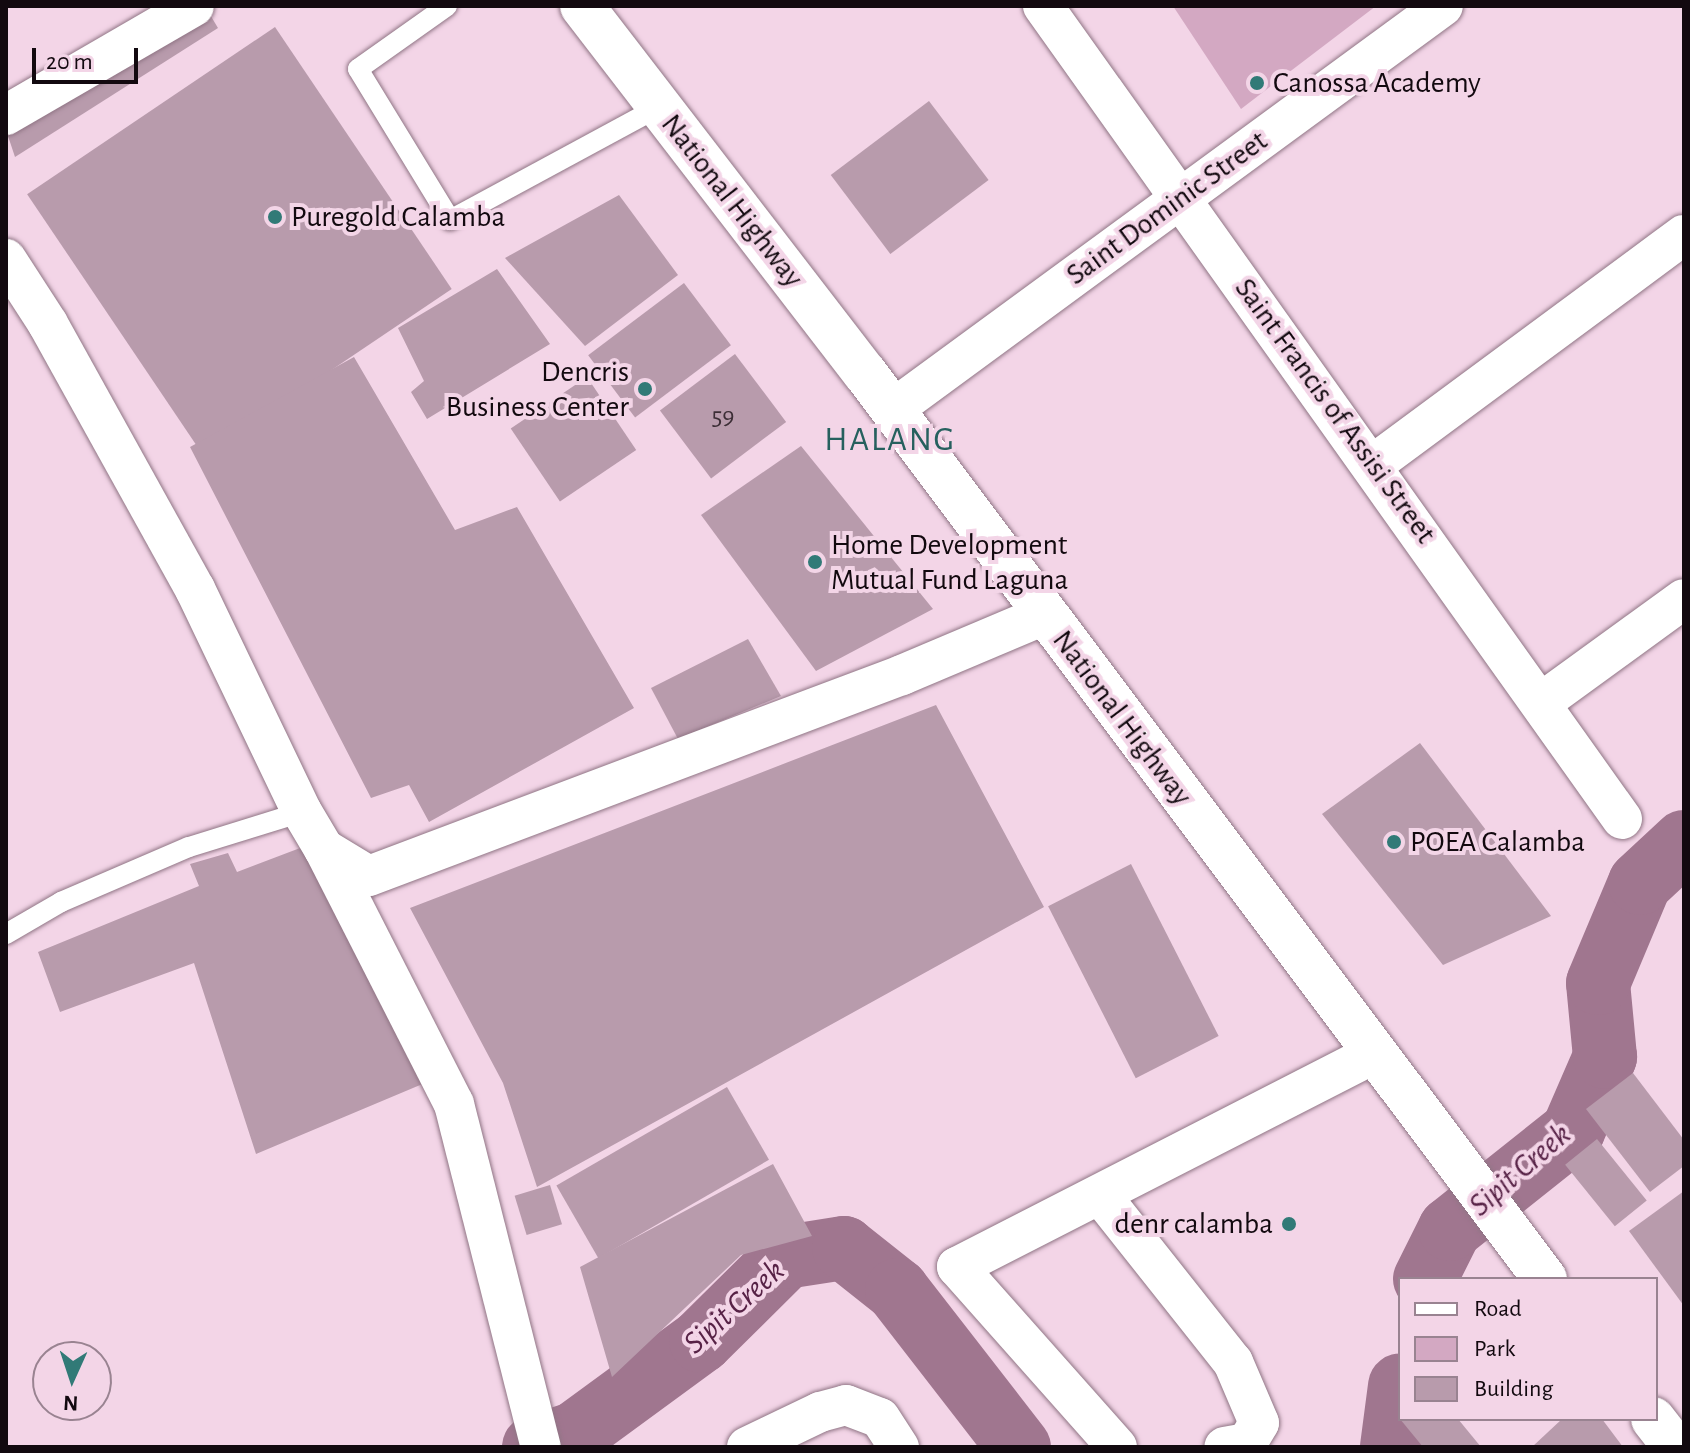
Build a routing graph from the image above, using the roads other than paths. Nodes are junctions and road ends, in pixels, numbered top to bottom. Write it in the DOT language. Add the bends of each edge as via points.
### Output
graph roads {
  1 [pos="194,6"];
  2 [pos="447,6"];
  3 [pos="582,6"];
  4 [pos="1043,6"];
  5 [pos="1443,6"];
  6 [pos="659,107"];
  7 [pos="6,115"];
  8 [pos="1182,198"];
  9 [pos="1684,235"];
  10 [pos="6,259"];
  11 [pos="892,410"];
  12 [pos="1374,464"];
  13 [pos="1684,599"];
  14 [pos="1044,615"];
  15 [pos="1542,702"];
  16 [pos="302,812"];
  17 [pos="1622,819"];
  18 [pos="324,849"];
  19 [pos="6,934"];
  20 [pos="1375,1053"];
  21 [pos="1102,1197"];
  22 [pos="1543,1277"];
  23 [pos="1655,1421"];
  24 [pos="537,1432"];
  25 [pos="747,1447"];
  26 [pos="899,1447"];
  27 [pos="1117,1447"];
  28 [pos="1224,1447"];
  29 [pos="1675,1447"];
  1 -- 7 [label="street"];
  2 -- 6 [label="lane" via="358,69 450,220"];
  3 -- 6 [label="main road, National Highway"];
  4 -- 8 [label="street, Saint Francis of Assisi Street"];
  5 -- 8 [label="street, Saint Dominic Street"];
  6 -- 11 [label="main road, National Highway"];
  8 -- 11 [label="street, Saint Dominic Street"];
  8 -- 12 [label="street, Saint Francis of Assisi Street"];
  9 -- 12 [label="street"];
  10 -- 16 [label="street" via="48,324 195,589"];
  11 -- 14 [label="main road, National Highway"];
  12 -- 15 [label="street, Saint Francis of Assisi Street"];
  13 -- 15 [label="street"];
  14 -- 18 [label="street" via="902,675 369,876"];
  14 -- 20 [label="main road, National Highway"];
  15 -- 17 [label="street, Saint Francis of Assisi Street"];
  16 -- 18 [label="street"];
  16 -- 19 [label="lane" via="189,847 61,902"];
  18 -- 24 [label="street" via="454,1104"];
  20 -- 21 [label="street"];
  20 -- 22 [label="main road, National Highway"];
  21 -- 27 [label="street" via="957,1267"];
  21 -- 28 [label="street" via="1233,1362 1259,1423 1247,1443"];
  23 -- 29 [label="main road"];
  25 -- 26 [label="street" via="846,1405 880,1418"];
}
